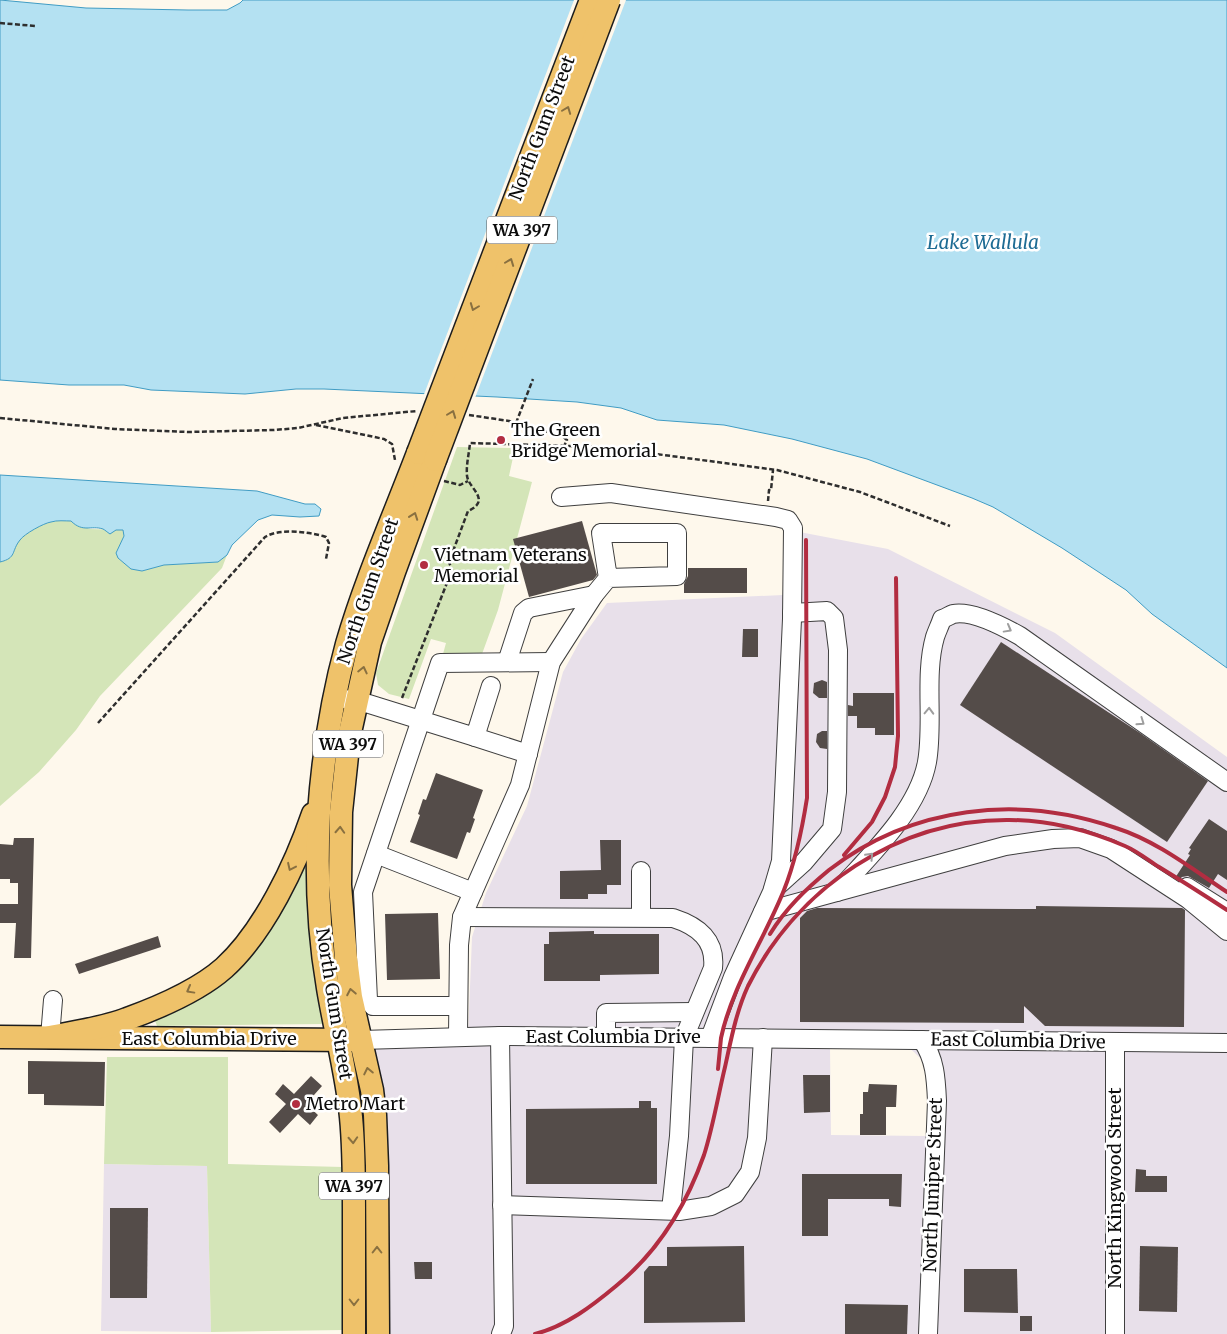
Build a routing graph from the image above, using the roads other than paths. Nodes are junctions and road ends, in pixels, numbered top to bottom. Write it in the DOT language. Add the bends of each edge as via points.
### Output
graph roads {
  1 [pos="591,0"];
  2 [pos="609,0"];
  3 [pos="431,464"];
  4 [pos="561,497"];
  5 [pos="608,578"];
  6 [pos="594,595"];
  7 [pos="792,613"];
  8 [pos="507,662"];
  9 [pos="551,662"];
  10 [pos="491,686"];
  11 [pos="346,699"];
  12 [pos="422,720"];
  13 [pos="475,737"];
  14 [pos="528,754"];
  15 [pos="1227,782"];
  16 [pos="321,789"];
  17 [pos="1080,838"];
  18 [pos="376,854"];
  19 [pos="641,871"];
  20 [pos="329,892"];
  21 [pos="363,892"];
  22 [pos="473,892"];
  23 [pos="772,892"];
  24 [pos="837,892"];
  25 [pos="763,912"];
  26 [pos="1227,912"];
  27 [pos="462,917"];
  28 [pos="641,917"];
  29 [pos="1227,930"];
  30 [pos="53,1000"];
  31 [pos="458,1006"];
  32 [pos="694,1012"];
  33 [pos="458,1036"];
  34 [pos="500,1036"];
  35 [pos="0,1037"];
  36 [pos="50,1037"];
  37 [pos="606,1037"];
  38 [pos="684,1038"];
  39 [pos="710,1038"];
  40 [pos="763,1038"];
  41 [pos="338,1040"];
  42 [pos="361,1040"];
  43 [pos="922,1040"];
  44 [pos="1115,1042"];
  45 [pos="1227,1042"];
  46 [pos="502,1205"];
  47 [pos="671,1210"];
  48 [pos="354,1334"];
  49 [pos="378,1334"];
  50 [pos="501,1334"];
  51 [pos="928,1334"];
  52 [pos="1115,1334"];
  1 -- 3 [label="main road, North Gum Street / WA 397, one-way, bridge"];
  3 -- 2 [label="main road, North Gum Street / WA 397, one-way, bridge"];
  3 -- 11 [label="main road, North Gum Street / WA 397" via="368,650"];
  4 -- 7 [label="street" via="611,493 788,520 793,528"];
  5 -- 5 [label="street" via="601,533 677,534 677,576"];
  5 -- 6 [label="street"];
  6 -- 8 [label="street" via="529,608 523,613"];
  6 -- 9 [label="street"];
  7 -- 23 [label="street" via="782,852"];
  7 -- 23 [label="street" via="827,611 834,618 838,650 837,792 832,829"];
  8 -- 9 [label="street"];
  8 -- 12 [label="street" via="440,663"];
  9 -- 14 [label="street"];
  10 -- 13 [label="street"];
  11 -- 12 [label="street"];
  11 -- 16 [label="main road, North Gum Street / WA 397" via="327,738"];
  20 -- 11 [label="main road, North Gum Street / WA 397, one-way" via="340,836 348,746"];
  12 -- 13 [label="street"];
  12 -- 18 [label="street"];
  13 -- 14 [label="street"];
  14 -- 22 [label="street" via="517,793"];
  24 -- 15 [label="street, one-way" via="891,833 920,783 927,762 935,637 942,619 954,614 996,623 1020,636"];
  16 -- 20 [label="main road, North Gum Street / WA 397" via="318,838"];
  16 -- 36 [label="main road, one-way" via="308,830 284,882 243,949 223,969 194,989 126,1020"];
  17 -- 24 [label="street" via="1005,846"];
  17 -- 26 [label="street" via="1112,844 1132,852"];
  17 -- 29 [label="street" via="1111,849 1188,899"];
  18 -- 21 [label="street"];
  18 -- 22 [label="street"];
  19 -- 28 [label="street"];
  20 -- 21 [label="street"];
  20 -- 41 [label="main road, North Gum Street / WA 397" via="324,962"];
  42 -- 20 [label="main road, North Gum Street / WA 397, one-way"];
  21 -- 31 [label="street" via="368,1000 373,1006"];
  22 -- 27 [label="street"];
  23 -- 25 [label="street"];
  24 -- 25 [label="street"];
  25 -- 39 [label="street"];
  27 -- 28 [label="street"];
  27 -- 31 [label="street"];
  28 -- 32 [label="street" via="673,918 686,922 711,944 712,968"];
  30 -- 36 [label="street"];
  31 -- 33 [label="street"];
  32 -- 37 [label="street" via="606,1013"];
  32 -- 38 [label="street"];
  33 -- 34 [label="street, East Columbia Drive"];
  33 -- 42 [label="street, East Columbia Drive"];
  34 -- 37 [label="street, East Columbia Drive"];
  34 -- 46 [label="street"];
  35 -- 36 [label="main road, East Columbia Drive"];
  36 -- 41 [label="main road, East Columbia Drive"];
  37 -- 38 [label="street, East Columbia Drive"];
  38 -- 39 [label="street, East Columbia Drive"];
  38 -- 47 [label="street"];
  39 -- 40 [label="street, East Columbia Drive"];
  40 -- 43 [label="street, East Columbia Drive"];
  40 -- 47 [label="street" via="757,1138 750,1172 735,1194 712,1206"];
  41 -- 42 [label="main road, East Columbia Drive"];
  41 -- 48 [label="main road, North Gum Street / WA 397, one-way" via="353,1142"];
  49 -- 42 [label="main road, North Gum Street / WA 397, one-way" via="376,1140 372,1090"];
  43 -- 44 [label="street, East Columbia Drive"];
  43 -- 51 [label="street, North Juniper Street" via="932,1059 938,1100"];
  44 -- 45 [label="street, East Columbia Drive"];
  44 -- 52 [label="street, North Kingwood Street"];
  46 -- 47 [label="street"];
  46 -- 50 [label="street" via="504,1326"];
}
